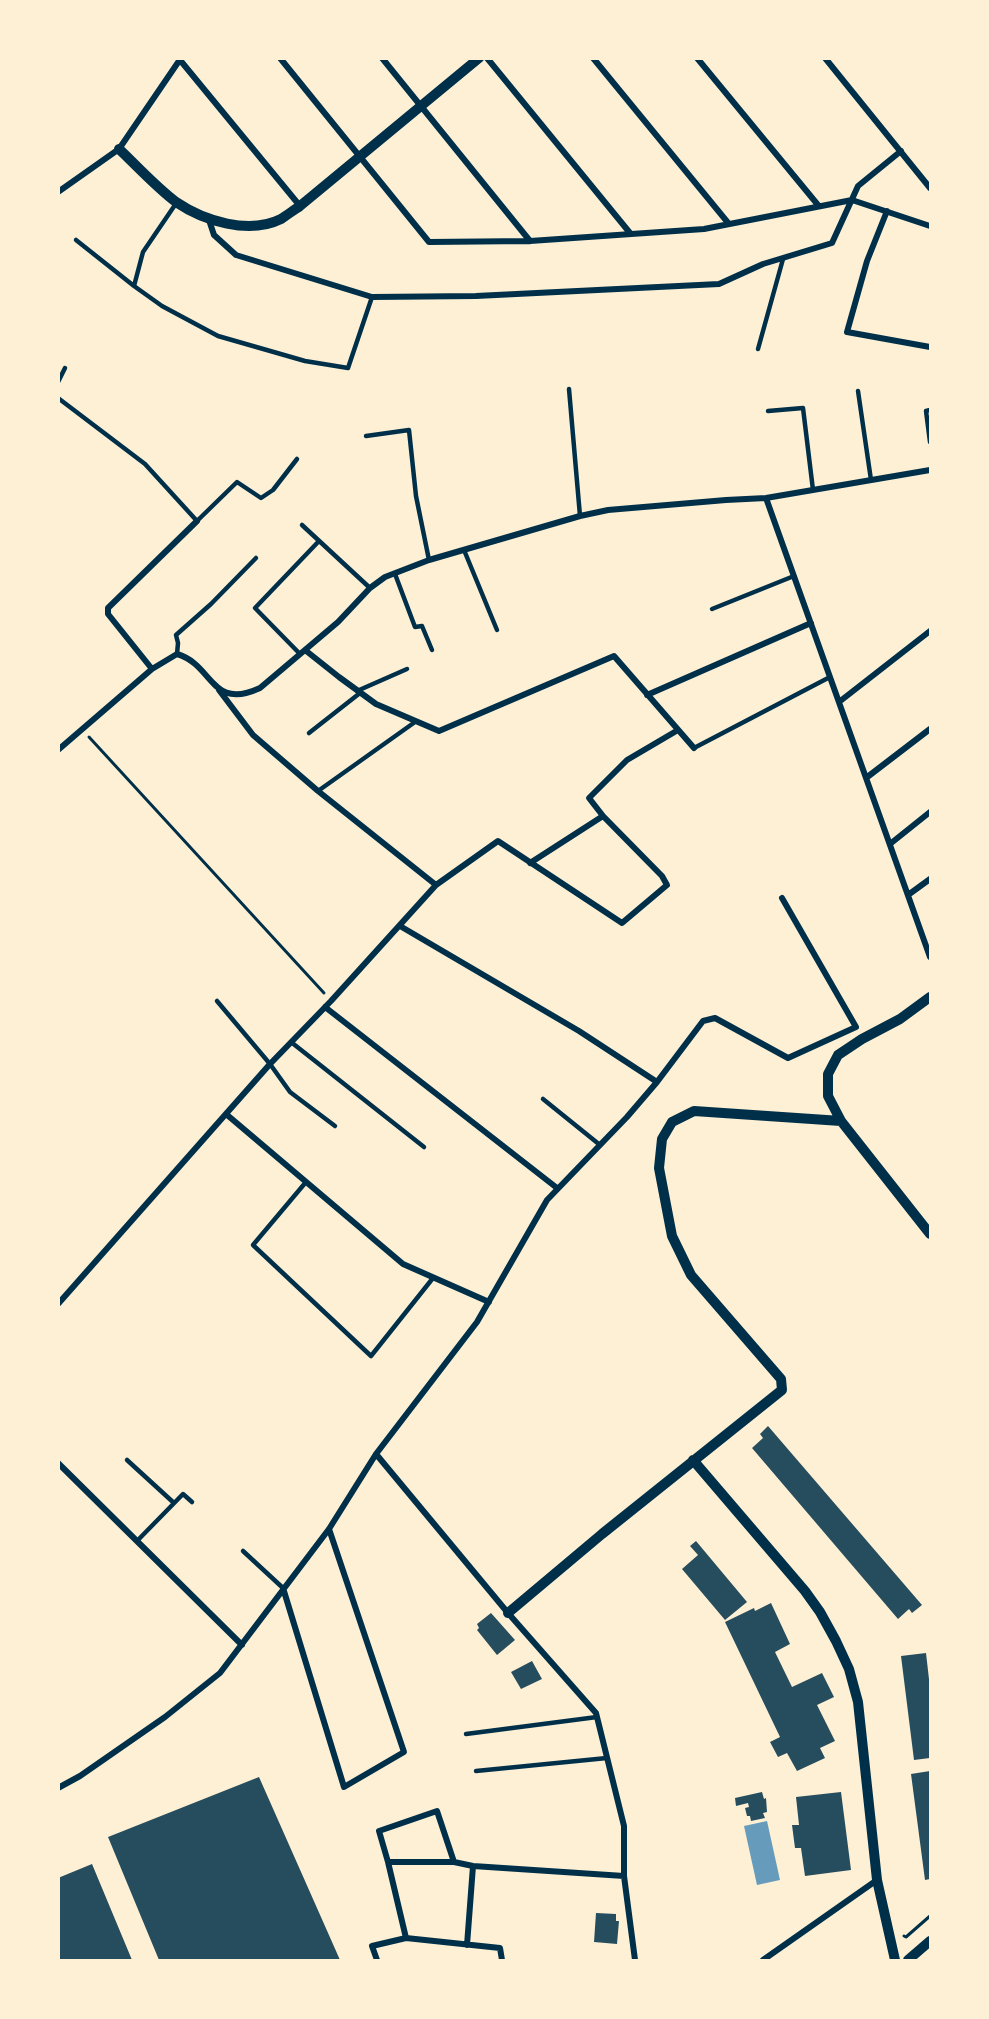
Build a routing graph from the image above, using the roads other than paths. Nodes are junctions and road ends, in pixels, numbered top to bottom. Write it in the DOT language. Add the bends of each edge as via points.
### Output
graph roads {
  1 [pos="280,58"];
  2 [pos="382,58"];
  3 [pos="479,58"];
  4 [pos="487,58"];
  5 [pos="593,58"];
  6 [pos="697,58"];
  7 [pos="825,58"];
  8 [pos="180,59"];
  9 [pos="421,107"];
  10 [pos="119,149"];
  11 [pos="901,152"];
  12 [pos="360,157"];
  13 [pos="930,188"];
  14 [pos="59,189"];
  15 [pos="852,200"];
  16 [pos="177,202"];
  17 [pos="818,205"];
  18 [pos="300,206"];
  19 [pos="886,211"];
  20 [pos="209,219"];
  21 [pos="729,224"];
  22 [pos="930,226"];
  23 [pos="630,233"];
  24 [pos="76,240"];
  25 [pos="530,241"];
  26 [pos="783,259"];
  27 [pos="134,286"];
  28 [pos="372,297"];
  29 [pos="930,347"];
  30 [pos="758,349"];
  31 [pos="65,368"];
  32 [pos="58,382"];
  33 [pos="569,388"];
  34 [pos="858,391"];
  35 [pos="58,398"];
  36 [pos="930,410"];
  37 [pos="768,411"];
  38 [pos="366,436"];
  39 [pos="930,442"];
  40 [pos="297,459"];
  41 [pos="930,470"];
  42 [pos="871,480"];
  43 [pos="813,490"];
  44 [pos="766,498"];
  45 [pos="580,516"];
  46 [pos="197,521"];
  47 [pos="302,525"];
  48 [pos="319,541"];
  49 [pos="464,550"];
  50 [pos="256,558"];
  51 [pos="429,560"];
  52 [pos="395,574"];
  53 [pos="794,576"];
  54 [pos="370,588"];
  55 [pos="712,609"];
  56 [pos="811,623"];
  57 [pos="497,630"];
  58 [pos="930,631"];
  59 [pos="432,650"];
  60 [pos="302,652"];
  61 [pos="177,654"];
  62 [pos="152,669"];
  63 [pos="408,669"];
  64 [pos="830,677"];
  65 [pos="219,690"];
  66 [pos="358,692"];
  67 [pos="648,695"];
  68 [pos="839,702"];
  69 [pos="415,722"];
  70 [pos="930,729"];
  71 [pos="678,730"];
  72 [pos="309,733"];
  73 [pos="694,748"];
  74 [pos="58,750"];
  75 [pos="866,778"];
  76 [pos="318,790"];
  77 [pos="930,812"];
  78 [pos="603,816"];
  79 [pos="890,844"];
  80 [pos="530,863"];
  81 [pos="930,879"];
  82 [pos="436,885"];
  83 [pos="908,895"];
  84 [pos="782,898"];
  85 [pos="400,926"];
  86 [pos="930,957"];
  87 [pos="930,997"];
  88 [pos="217,1001"];
  89 [pos="325,1007"];
  90 [pos="855,1027"];
  91 [pos="862,1039"];
  92 [pos="291,1042"];
  93 [pos="270,1064"];
  94 [pos="657,1082"];
  95 [pos="543,1099"];
  96 [pos="226,1114"];
  97 [pos="841,1121"];
  98 [pos="335,1126"];
  99 [pos="600,1144"];
  100 [pos="424,1147"];
  101 [pos="306,1182"];
  102 [pos="556,1188"];
  103 [pos="930,1234"];
  104 [pos="433,1278"];
  105 [pos="489,1302"];
  106 [pos="58,1304"];
  107 [pos="376,1454"];
  108 [pos="128,1460"];
  109 [pos="693,1460"];
  110 [pos="58,1463"];
  111 [pos="192,1502"];
  112 [pos="174,1503"];
  113 [pos="329,1529"];
  114 [pos="137,1541"];
  115 [pos="243,1551"];
  116 [pos="283,1588"];
  117 [pos="508,1613"];
  118 [pos="242,1645"];
  119 [pos="597,1717"];
  120 [pos="466,1734"];
  121 [pos="607,1758"];
  122 [pos="476,1771"];
  123 [pos="58,1788"];
  124 [pos="388,1862"];
  125 [pos="454,1862"];
  126 [pos="473,1866"];
  127 [pos="624,1876"];
  128 [pos="877,1880"];
  129 [pos="406,1938"];
  130 [pos="930,1941"];
  131 [pos="467,1945"];
  132 [pos="377,1960"];
  133 [pos="502,1960"];
  134 [pos="635,1960"];
  135 [pos="763,1960"];
  136 [pos="895,1960"];
  137 [pos="909,1960"];
  1 -- 12 [label="street"];
  2 -- 9 [label="street"];
  3 -- 9 [label="street"];
  4 -- 23 [label="street"];
  5 -- 21 [label="street"];
  6 -- 17 [label="street"];
  7 -- 11 [label="street"];
  8 -- 10 [label="street"];
  8 -- 18 [label="street"];
  9 -- 12 [label="street"];
  9 -- 25 [label="street"];
  10 -- 14 [label="street"];
  10 -- 16 [label="street"];
  11 -- 13 [label="street"];
  11 -- 15 [label="street" via="858,186"];
  12 -- 18 [label="street"];
  12 -- 25 [label="street" via="429,242"];
  15 -- 17 [label="street"];
  15 -- 19 [label="street"];
  15 -- 26 [label="street" via="832,243"];
  16 -- 20 [label="street"];
  16 -- 27 [label="lane" via="143,252"];
  17 -- 21 [label="street"];
  18 -- 20 [label="street" via="279,219 261,224 242,226"];
  19 -- 22 [label="street"];
  19 -- 29 [label="street" via="847,332"];
  20 -- 28 [label="street" via="214,235 236,255"];
  21 -- 23 [label="street" via="704,230"];
  23 -- 25 [label="street"];
  24 -- 27 [label="lane"];
  26 -- 28 [label="street" via="719,284"];
  26 -- 30 [label="lane"];
  27 -- 28 [label="lane" via="218,336 305,362 348,368"];
  31 -- 32 [label="lane"];
  33 -- 45 [label="lane"];
  34 -- 42 [label="lane"];
  35 -- 46 [label="lane" via="145,464"];
  36 -- 39 [label="lane" via="926,411"];
  37 -- 43 [label="lane" via="803,408"];
  38 -- 51 [label="lane" via="409,430 416,496"];
  40 -- 46 [label="lane" via="273,490 261,498 237,482"];
  41 -- 42 [label="street"];
  42 -- 43 [label="street"];
  43 -- 44 [label="street"];
  44 -- 45 [label="street" via="618,509"];
  44 -- 53 [label="street"];
  45 -- 49 [label="street"];
  46 -- 62 [label="street" via="108,608 113,622"];
  47 -- 48 [label="lane"];
  48 -- 54 [label="lane"];
  48 -- 60 [label="lane" via="255,608"];
  49 -- 51 [label="street"];
  49 -- 57 [label="lane"];
  50 -- 61 [label="lane" via="176,635"];
  51 -- 52 [label="street"];
  52 -- 54 [label="street"];
  52 -- 59 [label="lane" via="415,627 422,626"];
  53 -- 55 [label="lane"];
  53 -- 56 [label="street"];
  54 -- 60 [label="street"];
  56 -- 64 [label="street"];
  56 -- 67 [label="street"];
  58 -- 68 [label="street"];
  60 -- 65 [label="street" via="260,688 230,694"];
  60 -- 66 [label="street"];
  61 -- 62 [label="street"];
  61 -- 65 [label="street" via="188,657"];
  62 -- 74 [label="street"];
  63 -- 66 [label="lane"];
  64 -- 68 [label="street"];
  64 -- 73 [label="lane"];
  65 -- 76 [label="street" via="253,735"];
  66 -- 69 [label="street"];
  66 -- 72 [label="lane"];
  67 -- 69 [label="street" via="614,656 439,731"];
  67 -- 71 [label="street"];
  68 -- 75 [label="street"];
  69 -- 76 [label="lane"];
  70 -- 75 [label="street"];
  71 -- 73 [label="street"];
  71 -- 78 [label="street" via="627,760 589,798"];
  75 -- 79 [label="street"];
  76 -- 82 [label="street"];
  77 -- 79 [label="street"];
  78 -- 80 [label="street"];
  78 -- 80 [label="street" via="667,885 622,923"];
  79 -- 83 [label="street"];
  80 -- 82 [label="street" via="498,841"];
  81 -- 83 [label="street"];
  82 -- 85 [label="street"];
  83 -- 86 [label="street"];
  84 -- 90 [label="street"];
  85 -- 89 [label="street"];
  85 -- 94 [label="street" via="579,1031"];
  87 -- 91 [label="street"];
  88 -- 93 [label="lane"];
  89 -- 92 [label="street"];
  89 -- 102 [label="street"];
  90 -- 91 [label="street"];
  90 -- 94 [label="street" via="789,1058 715,1018 703,1021"];
  91 -- 97 [label="street" via="838,1055 828,1074 828,1096"];
  92 -- 93 [label="street"];
  92 -- 100 [label="lane"];
  93 -- 96 [label="street"];
  93 -- 98 [label="lane" via="290,1092"];
  94 -- 99 [label="street"];
  95 -- 99 [label="lane"];
  96 -- 101 [label="street"];
  96 -- 106 [label="street"];
  97 -- 103 [label="street"];
  97 -- 109 [label="street" via="694,1111 672,1122 662,1139 659,1168 672,1236 691,1275 781,1379 782,1390"];
  99 -- 102 [label="street"];
  101 -- 104 [label="street" via="403,1264"];
  101 -- 104 [label="lane" via="253,1245 371,1356"];
  102 -- 105 [label="street"];
  104 -- 105 [label="street"];
  105 -- 107 [label="street"];
  107 -- 113 [label="street"];
  107 -- 117 [label="street"];
  108 -- 112 [label="lane"];
  109 -- 117 [label="street"];
  109 -- 128 [label="street" via="805,1591 849,1669 858,1702"];
  110 -- 114 [label="street"];
  111 -- 112 [label="lane" via="183,1494"];
  112 -- 114 [label="lane"];
  113 -- 116 [label="street"];
  113 -- 116 [label="street" via="404,1752 344,1787"];
  114 -- 118 [label="street"];
  115 -- 116 [label="lane"];
  116 -- 118 [label="street"];
  117 -- 119 [label="street"];
  118 -- 123 [label="street" via="220,1673 165,1717"];
  119 -- 120 [label="lane"];
  119 -- 121 [label="street"];
  121 -- 122 [label="lane"];
  121 -- 127 [label="street" via="624,1826"];
  124 -- 125 [label="street"];
  124 -- 125 [label="street" via="379,1831 437,1811"];
  124 -- 129 [label="street"];
  125 -- 126 [label="street"];
  126 -- 127 [label="street"];
  126 -- 131 [label="street"];
  127 -- 134 [label="street"];
  128 -- 135 [label="street"];
  128 -- 136 [label="street"];
  129 -- 131 [label="street"];
  129 -- 132 [label="street" via="372,1946"];
  130 -- 137 [label="street"];
  131 -- 133 [label="street" via="500,1948"];
}
